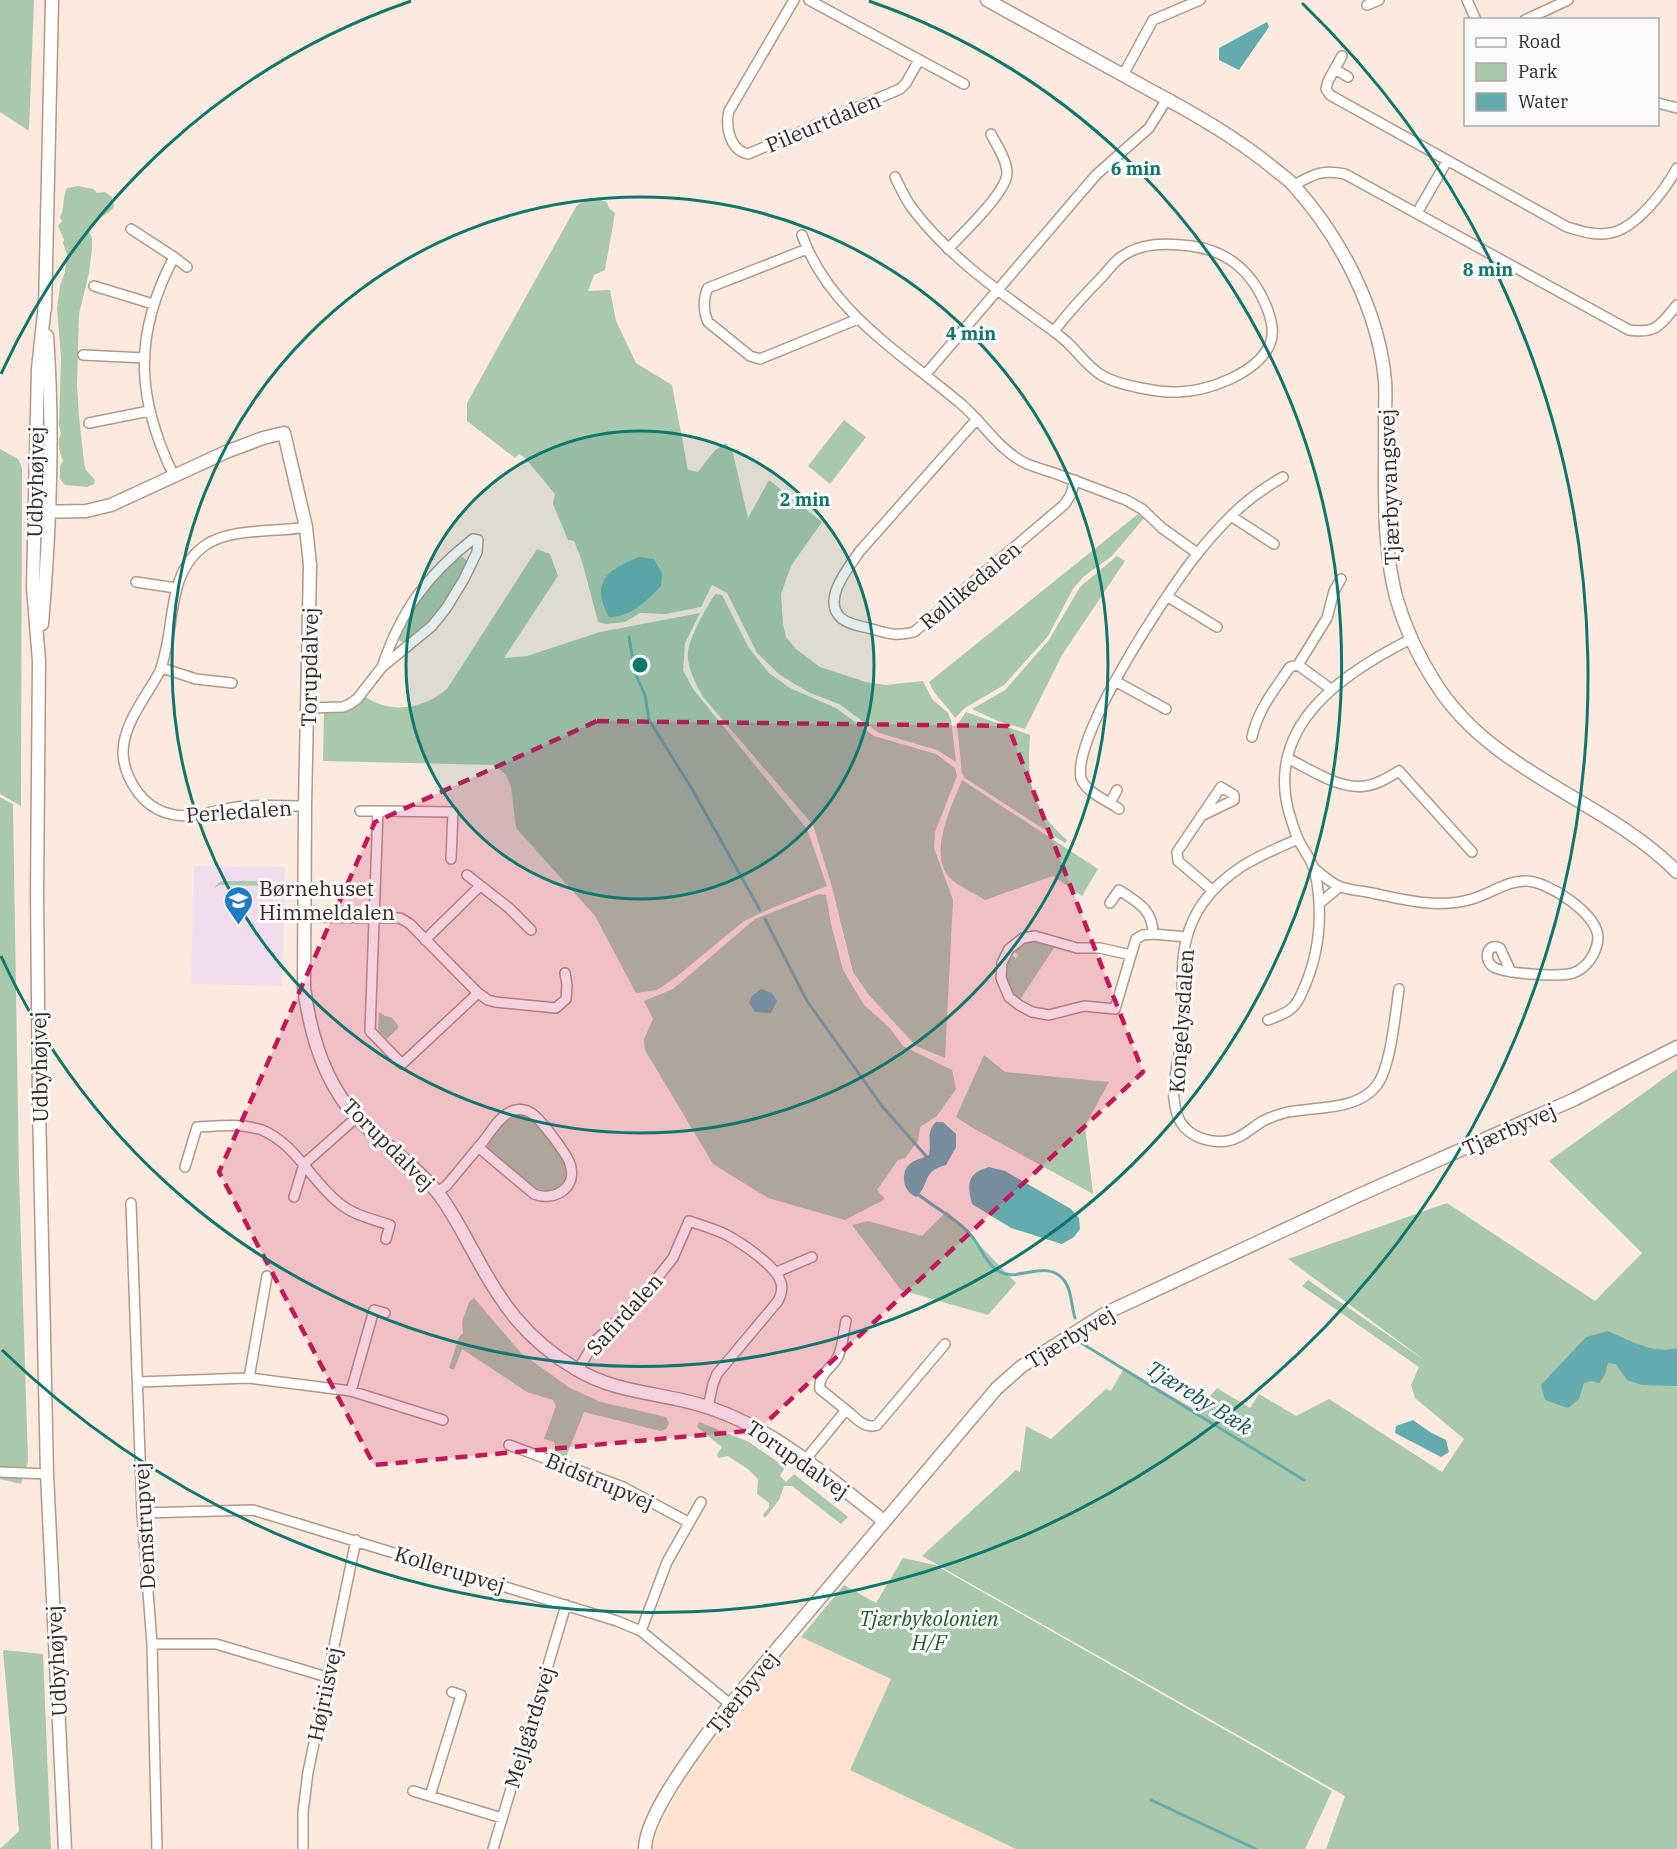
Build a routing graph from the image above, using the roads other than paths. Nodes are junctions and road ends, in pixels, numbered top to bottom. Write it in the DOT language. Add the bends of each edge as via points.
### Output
graph roads {
  1 [pos="52,0"];
  2 [pos="794,0"];
  3 [pos="809,0"];
  4 [pos="987,0"];
  5 [pos="1200,0"];
  6 [pos="1379,0"];
  7 [pos="1467,0"];
  8 [pos="1568,0"];
  9 [pos="1367,5"];
  10 [pos="1475,18"];
  11 [pos="1529,18"];
  12 [pos="1342,56"];
  13 [pos="920,60"];
  14 [pos="1335,69"];
  15 [pos="1123,75"];
  16 [pos="1348,77"];
  17 [pos="964,84"];
  18 [pos="1167,99"];
  19 [pos="1659,103"];
  20 [pos="1677,108"];
  21 [pos="991,134"];
  22 [pos="1447,161"];
  23 [pos="1677,168"];
  24 [pos="895,177"];
  25 [pos="1294,185"];
  26 [pos="1418,213"];
  27 [pos="131,229"];
  28 [pos="802,235"];
  29 [pos="807,249"];
  30 [pos="948,249"];
  31 [pos="174,257"];
  32 [pos="187,267"];
  33 [pos="94,286"];
  34 [pos="997,290"];
  35 [pos="45,304"];
  36 [pos="153,304"];
  37 [pos="1677,305"];
  38 [pos="858,319"];
  39 [pos="1054,331"];
  40 [pos="83,355"];
  41 [pos="145,358"];
  42 [pos="925,375"];
  43 [pos="149,411"];
  44 [pos="977,419"];
  45 [pos="89,423"];
  46 [pos="174,476"];
  47 [pos="1283,477"];
  48 [pos="1074,480"];
  49 [pos="49,512"];
  50 [pos="34,513"];
  51 [pos="1231,516"];
  52 [pos="306,527"];
  53 [pos="1274,544"];
  54 [pos="1197,553"];
  55 [pos="1341,579"];
  56 [pos="136,582"];
  57 [pos="176,588"];
  58 [pos="1168,597"];
  59 [pos="1217,627"];
  60 [pos="1411,639"];
  61 [pos="39,661"];
  62 [pos="1298,665"];
  63 [pos="382,667"];
  64 [pos="162,668"];
  65 [pos="1115,681"];
  66 [pos="232,683"];
  67 [pos="1331,689"];
  68 [pos="309,708"];
  69 [pos="1166,709"];
  70 [pos="1252,736"];
  71 [pos="1287,758"];
  72 [pos="1117,790"];
  73 [pos="1110,802"];
  74 [pos="305,806"];
  75 [pos="1119,809"];
  76 [pos="360,811"];
  77 [pos="378,812"];
  78 [pos="1201,816"];
  79 [pos="1298,839"];
  80 [pos="1472,852"];
  81 [pos="451,859"];
  82 [pos="1314,869"];
  83 [pos="1677,872"];
  84 [pos="467,875"];
  85 [pos="480,886"];
  86 [pos="1340,887"];
  87 [pos="1212,890"];
  88 [pos="1110,903"];
  89 [pos="1319,904"];
  90 [pos="304,917"];
  91 [pos="375,917"];
  92 [pos="531,930"];
  93 [pos="1153,934"];
  94 [pos="1187,937"];
  95 [pos="425,940"];
  96 [pos="1131,955"];
  97 [pos="1511,972"];
  98 [pos="565,973"];
  99 [pos="1400,989"];
  100 [pos="478,993"];
  101 [pos="1268,1020"];
  102 [pos="1677,1047"];
  103 [pos="357,1117"];
  104 [pos="478,1147"];
  105 [pos="304,1164"];
  106 [pos="184,1167"];
  107 [pos="437,1192"];
  108 [pos="294,1197"];
  109 [pos="131,1203"];
  110 [pos="386,1239"];
  111 [pos="812,1257"];
  112 [pos="777,1272"];
  113 [pos="267,1276"];
  114 [pos="385,1313"];
  115 [pos="846,1321"];
  116 [pos="945,1344"];
  117 [pos="578,1370"];
  118 [pos="249,1378"];
  119 [pos="138,1382"];
  120 [pos="351,1391"];
  121 [pos="708,1407"];
  122 [pos="846,1410"];
  123 [pos="443,1420"];
  124 [pos="509,1445"];
  125 [pos="805,1460"];
  126 [pos="0,1472"];
  127 [pos="47,1474"];
  128 [pos="701,1502"];
  129 [pos="142,1513"];
  130 [pos="884,1521"];
  131 [pos="688,1522"];
  132 [pos="356,1540"];
  133 [pos="566,1605"];
  134 [pos="641,1631"];
  135 [pos="152,1644"];
  136 [pos="327,1677"];
  137 [pos="452,1692"];
  138 [pos="730,1704"];
  139 [pos="412,1791"];
  140 [pos="430,1796"];
  141 [pos="502,1818"];
  142 [pos="65,1849"];
  143 [pos="157,1849"];
  144 [pos="303,1849"];
  145 [pos="493,1849"];
  146 [pos="645,1849"];
  1 -- 35 [label="street, Udbyhøjvej"];
  2 -- 13 [label="street, Pileurtdalen" via="729,111 726,123 735,148 741,152 748,154 900,89"];
  3 -- 13 [label="street"];
  4 -- 15 [label="street, Tjærbyvangsvej"];
  5 -- 15 [label="street" via="1153,20"];
  6 -- 9 [label="street"];
  7 -- 10 [label="street"];
  8 -- 11 [label="street"];
  12 -- 14 [label="street"];
  13 -- 17 [label="street"];
  14 -- 16 [label="street"];
  14 -- 22 [label="street" via="1326,89 1330,95"];
  15 -- 18 [label="street, Tjærbyvangsvej"];
  18 -- 25 [label="street, Tjærbyvangsvej" via="1227,133"];
  18 -- 34 [label="street" via="1149,128 1096,175"];
  19 -- 20 [label="street"];
  21 -- 30 [label="street" via="1007,172 1005,185"];
  22 -- 23 [label="street" via="1567,227 1589,234 1611,233 1632,223"];
  22 -- 26 [label="street"];
  24 -- 30 [label="street" via="911,206"];
  25 -- 26 [label="street" via="1314,174 1345,174"];
  25 -- 60 [label="street, Tjærbyvangsvej" via="1346,258 1373,322 1385,380 1389,557 1396,597"];
  26 -- 37 [label="street" via="1629,330 1645,332 1659,326"];
  27 -- 31 [label="street"];
  28 -- 29 [label="street"];
  29 -- 38 [label="street" via="826,281"];
  29 -- 38 [label="street" via="708,288 704,314 708,322 750,356 760,359"];
  30 -- 34 [label="street"];
  31 -- 32 [label="street"];
  31 -- 36 [label="street"];
  33 -- 36 [label="street"];
  34 -- 39 [label="street"];
  34 -- 42 [label="street"];
  35 -- 49 [label="street, Udbyhøjvej" via="50,369"];
  35 -- 50 [label="street, Udbyhøjvej" via="38,369"];
  36 -- 41 [label="street"];
  38 -- 42 [label="street"];
  39 -- 39 [label="street" via="1121,257 1139,248 1168,243 1203,247 1227,257 1248,273 1272,321 1271,341 1264,354 1245,371 1213,387 1176,393 1103,377"];
  40 -- 41 [label="street"];
  41 -- 43 [label="street"];
  42 -- 44 [label="street"];
  43 -- 45 [label="street"];
  43 -- 46 [label="street"];
  44 -- 48 [label="street" via="1004,449 1024,462"];
  44 -- 48 [label="street, Røllikedalen" via="843,574 834,597 841,618 898,636 914,632 1065,504"];
  46 -- 49 [label="street, Torupdalvej" via="98,509"];
  46 -- 52 [label="street, Torupdalvej" via="236,448 284,434"];
  47 -- 51 [label="street" via="1255,494"];
  48 -- 54 [label="street" via="1142,509"];
  49 -- 50 [label="street, Torupdalvej"];
  49 -- 61 [label="street, Udbyhøjvej"];
  50 -- 61 [label="street, Udbyhøjvej" via="33,587"];
  51 -- 53 [label="street"];
  51 -- 54 [label="street"];
  52 -- 57 [label="street, Perledalen" via="220,538 204,546 189,561"];
  52 -- 68 [label="street, Torupdalvej" via="310,565"];
  54 -- 58 [label="street"];
  55 -- 62 [label="street" via="1327,618"];
  56 -- 57 [label="street"];
  57 -- 64 [label="street, Perledalen"];
  58 -- 59 [label="street"];
  58 -- 65 [label="street"];
  60 -- 67 [label="street" via="1378,655"];
  60 -- 83 [label="street, Tjærbyvangsvej" via="1437,686 1470,727 1515,763 1622,828"];
  61 -- 127 [label="street, Udbyhøjvej" via="38,973"];
  62 -- 67 [label="street"];
  62 -- 70 [label="street" via="1290,667 1260,710"];
  63 -- 63 [label="street" via="396,629 416,595 445,562 472,539 478,540 470,569 447,607 422,635"];
  63 -- 68 [label="street" via="350,704"];
  64 -- 66 [label="street" via="196,679"];
  64 -- 74 [label="street, Perledalen" via="124,741 124,762 131,783 144,799 156,809 183,817 244,806"];
  65 -- 69 [label="street"];
  65 -- 73 [label="street" via="1092,726 1080,768 1082,781 1089,789"];
  67 -- 71 [label="street" via="1307,715"];
  68 -- 74 [label="street, Torupdalvej"];
  71 -- 79 [label="street" via="1288,807"];
  71 -- 80 [label="street" via="1350,786 1367,786 1399,771"];
  72 -- 73 [label="street"];
  73 -- 75 [label="street"];
  74 -- 90 [label="street, Torupdalvej"];
  76 -- 77 [label="street"];
  77 -- 81 [label="street" via="453,812"];
  77 -- 91 [label="street"];
  78 -- 87 [label="street" via="1176,852 1178,861"];
  79 -- 82 [label="street"];
  79 -- 87 [label="street, Kongelysdalen" via="1245,863"];
  82 -- 86 [label="street"];
  82 -- 89 [label="street"];
  84 -- 85 [label="street"];
  85 -- 92 [label="street"];
  85 -- 95 [label="street"];
  86 -- 89 [label="street"];
  86 -- 97 [label="street" via="1418,902 1445,903 1470,900 1514,882 1528,881 1544,884 1584,910 1594,923 1598,936 1595,952 1586,965 1572,973"];
  87 -- 94 [label="street, Kongelysdalen"];
  88 -- 93 [label="street" via="1119,890 1139,903 1151,916"];
  89 -- 101 [label="street" via="1319,933 1307,980 1293,1007"];
  90 -- 91 [label="street"];
  90 -- 103 [label="street, Torupdalvej" via="307,1015 330,1077"];
  91 -- 95 [label="street" via="400,918"];
  91 -- 100 [label="street" via="370,1031 402,1064"];
  93 -- 94 [label="street"];
  93 -- 96 [label="street" via="1136,939"];
  94 -- 99 [label="street, Kongelysdalen" via="1174,1098 1185,1128 1212,1141 1229,1141 1284,1113 1356,1102 1368,1094 1384,1074"];
  95 -- 100 [label="street"];
  96 -- 96 [label="street" via="1115,1009 1084,1006 1049,1015 1032,1011 1009,997 1001,978 1002,963 1009,949 1023,938 1035,936 1077,948"];
  98 -- 100 [label="street" via="566,999 556,1008 495,1002"];
  102 -- 130 [label="street, Tjærbyvej" via="1575,1099 1143,1295 1068,1335 1022,1365 997,1388"];
  103 -- 105 [label="street"];
  103 -- 107 [label="street, Torupdalvej"];
  104 -- 104 [label="street" via="539,1196 556,1196 570,1181 572,1171 567,1158 529,1111 510,1111"];
  104 -- 107 [label="street" via="447,1186"];
  105 -- 106 [label="street" via="261,1130 240,1126 197,1127"];
  105 -- 108 [label="street"];
  105 -- 110 [label="street" via="341,1205 390,1225"];
  107 -- 117 [label="street, Torupdalvej" via="517,1322 555,1356"];
  109 -- 119 [label="street, Demstrupvej"];
  111 -- 112 [label="street"];
  112 -- 117 [label="street, Safirdalen" via="724,1234 689,1221 673,1258 638,1302 596,1341"];
  112 -- 121 [label="street" via="782,1282 778,1301 717,1374"];
  113 -- 118 [label="street"];
  114 -- 120 [label="street" via="374,1310"];
  115 -- 122 [label="street" via="838,1357 819,1383 820,1389"];
  116 -- 122 [label="street" via="877,1425 867,1426"];
  117 -- 121 [label="street, Torupdalvej" via="621,1389"];
  118 -- 119 [label="street"];
  118 -- 120 [label="street"];
  119 -- 129 [label="street, Demstrupvej"];
  120 -- 123 [label="street"];
  121 -- 125 [label="street, Torupdalvej" via="761,1430"];
  122 -- 125 [label="street"];
  124 -- 131 [label="street, Bidstrupvej" via="623,1486"];
  125 -- 130 [label="street, Torupdalvej"];
  126 -- 127 [label="street"];
  127 -- 142 [label="street, Udbyhøjvej"];
  128 -- 131 [label="street"];
  129 -- 132 [label="street, Kollerupvej" via="253,1510"];
  129 -- 135 [label="street, Demstrupvej"];
  130 -- 138 [label="street, Tjærbyvej"];
  131 -- 134 [label="street" via="667,1562"];
  132 -- 133 [label="street, Kollerupvej"];
  132 -- 136 [label="street, Højriisvej"];
  133 -- 134 [label="street, Kollerupvej"];
  133 -- 141 [label="street, Mejlgårdsvej"];
  134 -- 138 [label="street, Kollerupvej"];
  135 -- 136 [label="street" via="216,1644"];
  135 -- 143 [label="street, Demstrupvej"];
  136 -- 144 [label="street, Højriisvej" via="308,1772"];
  137 -- 140 [label="street" via="461,1695"];
  138 -- 146 [label="street, Tjærbyvej" via="651,1821"];
  139 -- 140 [label="street"];
  140 -- 141 [label="street"];
  141 -- 145 [label="street, Mejlgårdsvej"];
}
